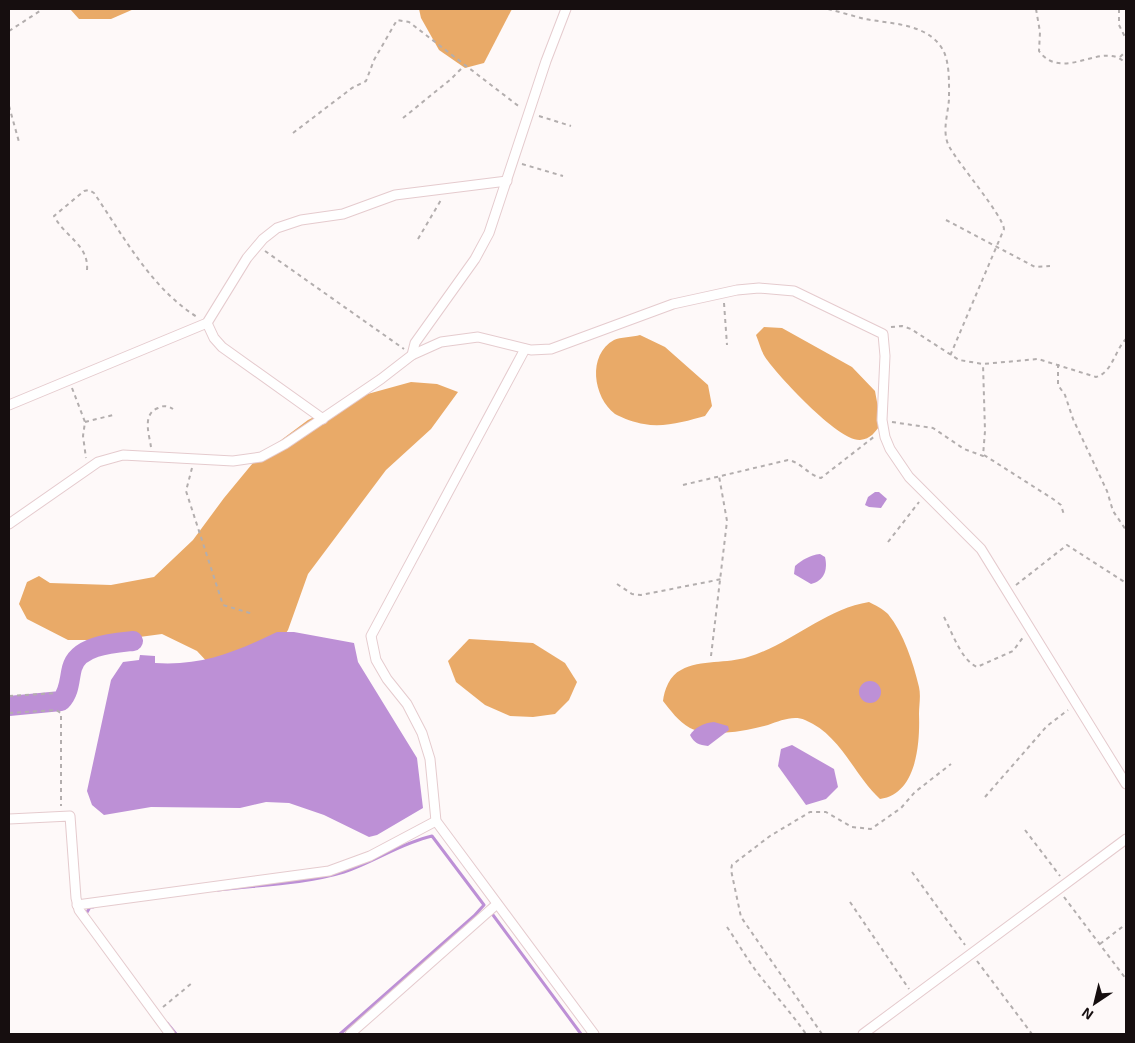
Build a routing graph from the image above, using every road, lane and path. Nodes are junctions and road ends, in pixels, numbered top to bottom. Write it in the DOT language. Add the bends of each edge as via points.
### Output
graph roads {
  1 [pos="43,9"];
  2 [pos="566,9"];
  3 [pos="828,9"];
  4 [pos="1036,9"];
  5 [pos="1119,9"];
  6 [pos="9,31"];
  7 [pos="1126,38"];
  8 [pos="1126,51"];
  9 [pos="1120,57"];
  10 [pos="1126,62"];
  11 [pos="464,65"];
  12 [pos="9,106"];
  13 [pos="529,113"];
  14 [pos="403,118"];
  15 [pos="571,126"];
  16 [pos="293,134"];
  17 [pos="18,142"];
  18 [pos="513,162"];
  19 [pos="563,176"];
  20 [pos="507,181"];
  21 [pos="445,189"];
  22 [pos="946,220"];
  23 [pos="418,239"];
  24 [pos="257,245"];
  25 [pos="997,246"];
  26 [pos="1050,266"];
  27 [pos="87,270"];
  28 [pos="723,293"];
  29 [pos="207,323"];
  30 [pos="883,334"];
  31 [pos="1126,339"];
  32 [pos="727,346"];
  33 [pos="525,349"];
  34 [pos="412,355"];
  35 [pos="950,356"];
  36 [pos="983,364"];
  37 [pos="1058,364"];
  38 [pos="69,381"];
  39 [pos="9,405"];
  40 [pos="173,409"];
  41 [pos="114,416"];
  42 [pos="323,419"];
  43 [pos="85,422"];
  44 [pos="884,428"];
  45 [pos="984,455"];
  46 [pos="152,456"];
  47 [pos="194,458"];
  48 [pos="90,467"];
  49 [pos="719,475"];
  50 [pos="683,485"];
  51 [pos="927,494"];
  52 [pos="1064,515"];
  53 [pos="9,524"];
  54 [pos="1126,530"];
  55 [pos="888,542"];
  56 [pos="722,579"];
  57 [pos="1126,583"];
  58 [pos="616,584"];
  59 [pos="1007,591"];
  60 [pos="253,614"];
  61 [pos="944,617"];
  62 [pos="1030,628"];
  63 [pos="711,656"];
  64 [pos="56,692"];
  65 [pos="9,696"];
  66 [pos="1077,702"];
  67 [pos="9,713"];
  68 [pos="951,764"];
  69 [pos="1126,784"];
  70 [pos="985,796"];
  71 [pos="63,816"];
  72 [pos="9,819"];
  73 [pos="436,821"];
  74 [pos="1025,830"];
  75 [pos="1126,839"];
  76 [pos="1062,886"];
  77 [pos="850,902"];
  78 [pos="497,904"];
  79 [pos="77,905"];
  80 [pos="1126,924"];
  81 [pos="727,927"];
  82 [pos="1100,944"];
  83 [pos="1126,979"];
  84 [pos="192,983"];
  85 [pos="915,995"];
  86 [pos="155,1015"];
  87 [pos="170,1034"];
  88 [pos="350,1034"];
  89 [pos="594,1034"];
  90 [pos="806,1034"];
  91 [pos="822,1034"];
  92 [pos="863,1034"];
  1 -- 6 [label="path"];
  2 -- 13 [label="street"];
  3 -- 25 [label="path" via="907,25 941,46 948,70 946,139 1001,218 1004,229"];
  4 -- 9 [label="path" via="1039,51 1047,60 1064,63 1108,55"];
  5 -- 7 [label="path" via="1119,25"];
  8 -- 9 [label="path"];
  9 -- 10 [label="path"];
  11 -- 13 [label="path"];
  11 -- 14 [label="path"];
  11 -- 16 [label="path" via="409,22 397,20 366,81 352,88"];
  12 -- 17 [label="path"];
  13 -- 15 [label="path"];
  13 -- 18 [label="street"];
  18 -- 19 [label="path"];
  18 -- 20 [label="street"];
  20 -- 21 [label="street"];
  20 -- 34 [label="street" via="482,248 415,343"];
  21 -- 23 [label="path"];
  21 -- 24 [label="street" via="395,195 343,214 288,224 277,228"];
  22 -- 25 [label="path"];
  24 -- 29 [label="street"];
  24 -- 34 [label="path"];
  25 -- 26 [label="path" via="1035,267"];
  25 -- 35 [label="path"];
  27 -- 29 [label="path" via="84,249 69,238 54,216 89,190 160,286 180,306"];
  28 -- 30 [label="street" via="759,288 794,291"];
  28 -- 32 [label="path"];
  28 -- 33 [label="street" via="674,304 564,345 541,350"];
  29 -- 38 [label="street"];
  29 -- 42 [label="street" via="222,347"];
  30 -- 35 [label="path" via="891,327 902,326"];
  30 -- 44 [label="street"];
  31 -- 37 [label="path" via="1101,375 1096,377"];
  33 -- 34 [label="street" via="478,337 441,342"];
  33 -- 73 [label="street" via="372,636 376,660 407,704 422,733 430,759"];
  34 -- 42 [label="street"];
  35 -- 36 [label="path"];
  36 -- 37 [label="path" via="1038,359"];
  36 -- 45 [label="path"];
  37 -- 54 [label="path" via="1058,385 1109,504"];
  38 -- 39 [label="street"];
  38 -- 43 [label="path"];
  40 -- 46 [label="path" via="169,406 158,408 148,418"];
  41 -- 43 [label="path"];
  42 -- 47 [label="street" via="261,457 233,461"];
  43 -- 48 [label="path" via="83,436"];
  44 -- 45 [label="path" via="901,423 933,428 964,449"];
  44 -- 49 [label="path" via="821,478 788,460"];
  44 -- 51 [label="street" via="890,449 899,464"];
  45 -- 52 [label="path" via="1054,499 1061,505"];
  46 -- 47 [label="street"];
  46 -- 48 [label="street" via="123,455"];
  47 -- 60 [label="path" via="186,491 223,605"];
  48 -- 53 [label="street"];
  49 -- 50 [label="path"];
  49 -- 56 [label="path" via="727,521"];
  51 -- 55 [label="path"];
  51 -- 59 [label="street" via="982,549"];
  56 -- 58 [label="path" via="641,595 632,594"];
  56 -- 63 [label="path"];
  57 -- 59 [label="path" via="1067,545"];
  59 -- 62 [label="street"];
  61 -- 62 [label="path" via="964,654 977,667 1013,651"];
  62 -- 66 [label="street"];
  64 -- 65 [label="path"];
  66 -- 69 [label="street"];
  66 -- 70 [label="path" via="1047,726"];
  67 -- 71 [label="path" via="56,710 61,714 60,794"];
  68 -- 91 [label="path" via="915,792 901,808 871,829 852,827 826,812 810,812 770,836 732,865 741,917"];
  71 -- 72 [label="street"];
  71 -- 79 [label="street" via="70,816"];
  73 -- 78 [label="street"];
  73 -- 79 [label="street" via="370,856 329,870"];
  74 -- 76 [label="path"];
  75 -- 76 [label="street"];
  76 -- 82 [label="path"];
  76 -- 85 [label="street"];
  77 -- 85 [label="path"];
  78 -- 88 [label="street"];
  78 -- 89 [label="street"];
  79 -- 86 [label="street" via="83,918"];
  80 -- 82 [label="path"];
  81 -- 90 [label="path" via="760,976"];
  82 -- 83 [label="path"];
  84 -- 86 [label="path"];
  85 -- 92 [label="street"];
  86 -- 87 [label="street"];
}
